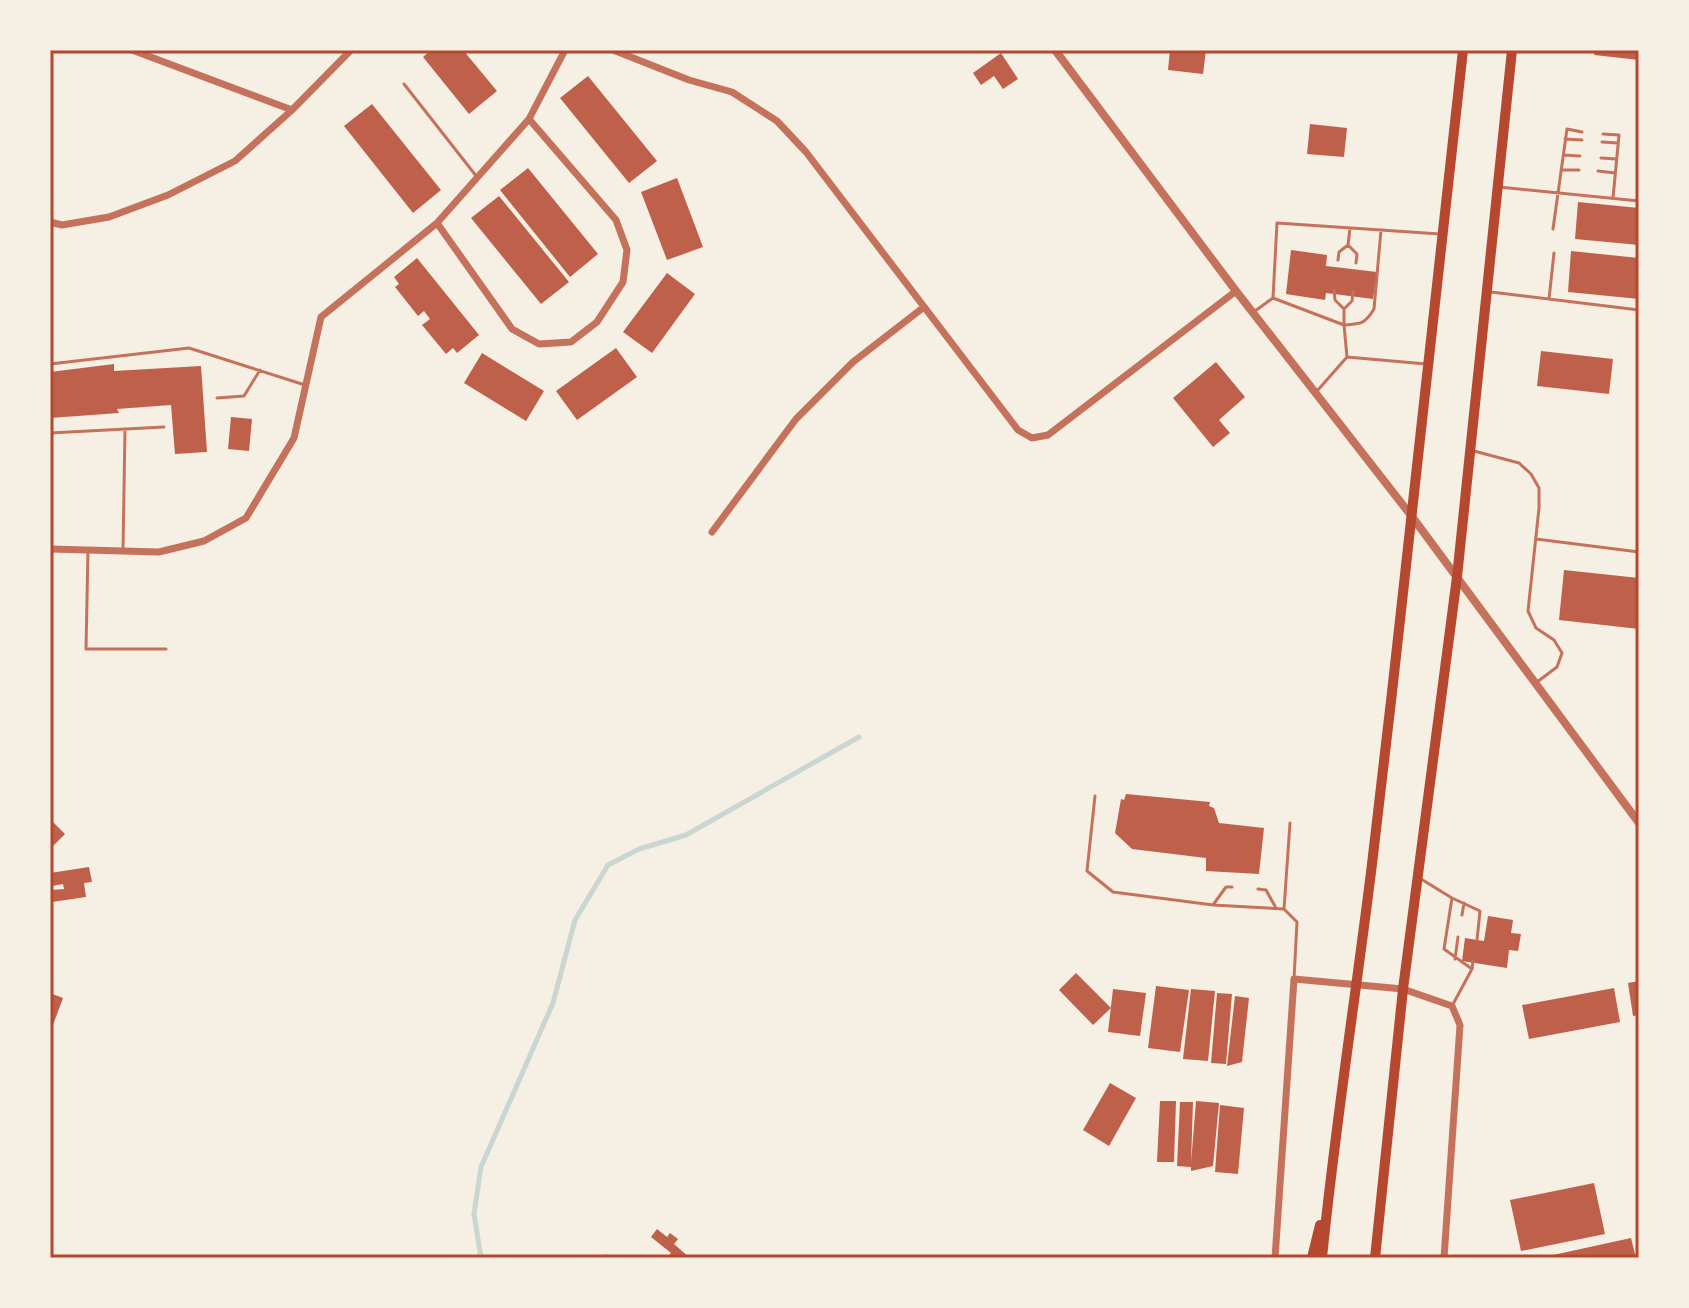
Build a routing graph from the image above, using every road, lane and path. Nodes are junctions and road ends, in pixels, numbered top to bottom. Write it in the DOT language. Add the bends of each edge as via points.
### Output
graph roads {
  1 [pos="132,50"];
  2 [pos="351,50"];
  3 [pos="565,50"];
  4 [pos="613,50"];
  5 [pos="1055,50"];
  6 [pos="1463,50"];
  7 [pos="1512,50"];
  8 [pos="404,84"];
  9 [pos="292,110"];
  10 [pos="529,119"];
  11 [pos="1582,132"];
  12 [pos="1603,134"];
  13 [pos="1565,139"];
  14 [pos="1582,140"];
  15 [pos="1602,142"];
  16 [pos="1618,143"];
  17 [pos="1564,155"];
  18 [pos="1580,156"];
  19 [pos="1601,158"];
  20 [pos="1616,159"];
  21 [pos="1562,170"];
  22 [pos="1579,170"];
  23 [pos="1598,171"];
  24 [pos="1615,173"];
  25 [pos="477,177"];
  26 [pos="1498,187"];
  27 [pos="1558,193"];
  28 [pos="1613,198"];
  29 [pos="1639,201"];
  30 [pos="50,222"];
  31 [pos="437,223"];
  32 [pos="1350,228"];
  33 [pos="1553,229"];
  34 [pos="1381,230"];
  35 [pos="1444,234"];
  36 [pos="1348,245"];
  37 [pos="1554,253"];
  38 [pos="1338,260"];
  39 [pos="1356,263"];
  40 [pos="1334,290"];
  41 [pos="1236,291"];
  42 [pos="1487,291"];
  43 [pos="1353,292"];
  44 [pos="1273,298"];
  45 [pos="1549,299"];
  46 [pos="924,307"];
  47 [pos="1344,309"];
  48 [pos="1639,310"];
  49 [pos="1252,312"];
  50 [pos="1344,325"];
  51 [pos="1347,357"];
  52 [pos="50,364"];
  53 [pos="1430,364"];
  54 [pos="260,370"];
  55 [pos="305,385"];
  56 [pos="1315,393"];
  57 [pos="217,398"];
  58 [pos="164,427"];
  59 [pos="125,429"];
  60 [pos="50,433"];
  61 [pos="1470,450"];
  62 [pos="1413,518"];
  63 [pos="712,532"];
  64 [pos="1536,539"];
  65 [pos="50,549"];
  66 [pos="88,550"];
  67 [pos="123,551"];
  68 [pos="1639,552"];
  69 [pos="1457,577"];
  70 [pos="166,649"];
  71 [pos="1536,683"];
  72 [pos="1095,796"];
  73 [pos="1290,823"];
  74 [pos="1639,823"];
  75 [pos="1418,877"];
  76 [pos="1232,887"];
  77 [pos="1258,889"];
  78 [pos="1452,898"];
  79 [pos="1464,903"];
  80 [pos="1213,905"];
  81 [pos="1277,909"];
  82 [pos="1284,909"];
  83 [pos="1462,915"];
  84 [pos="1458,937"];
  85 [pos="1477,940"];
  86 [pos="1455,959"];
  87 [pos="1473,961"];
  88 [pos="1472,969"];
  89 [pos="1294,979"];
  90 [pos="1358,983"];
  91 [pos="1403,989"];
  92 [pos="1452,1006"];
  93 [pos="1328,1196"];
  94 [pos="590,1258"];
  95 [pos="614,1258"];
  96 [pos="1275,1258"];
  97 [pos="1312,1258"];
  98 [pos="1322,1258"];
  99 [pos="1375,1258"];
  100 [pos="1444,1258"];
  1 -- 9 [label="street"];
  2 -- 9 [label="street"];
  3 -- 10 [label="street"];
  4 -- 46 [label="street" via="732,92 777,121"];
  5 -- 41 [label="street"];
  6 -- 35 [label="main road"];
  7 -- 26 [label="main road"];
  8 -- 25 [label="lane"];
  9 -- 30 [label="street" via="235,161 168,195 109,217 62,225"];
  10 -- 25 [label="street"];
  10 -- 31 [label="street" via="616,220 627,250 623,282 597,322 571,342 539,344 512,329"];
  11 -- 13 [label="lane" via="1567,129"];
  12 -- 16 [label="lane" via="1619,135"];
  13 -- 14 [label="lane"];
  13 -- 17 [label="lane"];
  15 -- 16 [label="lane"];
  16 -- 20 [label="lane"];
  17 -- 18 [label="lane"];
  17 -- 21 [label="lane"];
  19 -- 20 [label="lane"];
  20 -- 24 [label="lane"];
  21 -- 22 [label="lane"];
  21 -- 27 [label="lane"];
  23 -- 24 [label="lane"];
  24 -- 28 [label="lane"];
  25 -- 31 [label="street"];
  26 -- 27 [label="lane"];
  26 -- 42 [label="main road"];
  27 -- 28 [label="lane"];
  27 -- 33 [label="lane"];
  28 -- 29 [label="lane"];
  31 -- 55 [label="street" via="321,317"];
  32 -- 34 [label="lane"];
  32 -- 36 [label="lane"];
  32 -- 44 [label="lane" via="1277,223"];
  34 -- 35 [label="lane"];
  34 -- 50 [label="lane" via="1374,309 1360,324"];
  35 -- 53 [label="main road"];
  36 -- 38 [label="lane"];
  36 -- 39 [label="lane" via="1357,254"];
  37 -- 45 [label="lane"];
  40 -- 47 [label="lane"];
  41 -- 46 [label="street" via="1048,435 1032,438 1018,430"];
  41 -- 49 [label="street"];
  42 -- 45 [label="lane"];
  42 -- 61 [label="main road"];
  43 -- 47 [label="lane"];
  44 -- 49 [label="lane"];
  44 -- 50 [label="lane"];
  45 -- 48 [label="lane"];
  46 -- 63 [label="street" via="853,362 796,419"];
  47 -- 50 [label="lane"];
  49 -- 56 [label="street"];
  50 -- 51 [label="lane"];
  51 -- 53 [label="lane"];
  51 -- 56 [label="lane"];
  52 -- 54 [label="lane" via="189,348"];
  53 -- 62 [label="main road"];
  54 -- 55 [label="lane"];
  54 -- 57 [label="lane" via="244,396"];
  55 -- 67 [label="street" via="294,438 246,518 204,541 159,552"];
  56 -- 62 [label="street"];
  58 -- 59 [label="lane"];
  59 -- 60 [label="lane"];
  59 -- 67 [label="lane"];
  61 -- 64 [label="lane" via="1519,463 1531,474 1539,488"];
  61 -- 69 [label="main road"];
  62 -- 69 [label="street"];
  62 -- 90 [label="main road"];
  64 -- 68 [label="lane"];
  64 -- 71 [label="lane" via="1528,611 1536,628 1562,653 1557,667"];
  65 -- 66 [label="street"];
  66 -- 67 [label="street"];
  66 -- 70 [label="lane" via="86,649"];
  69 -- 71 [label="street"];
  69 -- 75 [label="main road"];
  71 -- 74 [label="street"];
  72 -- 80 [label="lane" via="1087,871 1113,892"];
  73 -- 82 [label="lane"];
  75 -- 78 [label="lane"];
  75 -- 91 [label="main road"];
  76 -- 80 [label="lane" via="1226,887"];
  77 -- 81 [label="lane" via="1266,890"];
  78 -- 79 [label="lane"];
  78 -- 86 [label="lane" via="1444,949"];
  79 -- 83 [label="lane"];
  79 -- 85 [label="lane" via="1480,911"];
  80 -- 81 [label="lane"];
  81 -- 82 [label="lane"];
  82 -- 89 [label="lane" via="1297,922"];
  84 -- 86 [label="lane"];
  86 -- 88 [label="lane"];
  87 -- 88 [label="lane"];
  88 -- 92 [label="lane"];
  89 -- 90 [label="street"];
  89 -- 96 [label="street"];
  90 -- 91 [label="street"];
  90 -- 93 [label="main road"];
  91 -- 92 [label="street"];
  91 -- 99 [label="main road"];
  92 -- 100 [label="street" via="1460,1025"];
  93 -- 97 [label="main road"];
  93 -- 98 [label="main road"];
  94 -- 95 [label="lane"];
}
